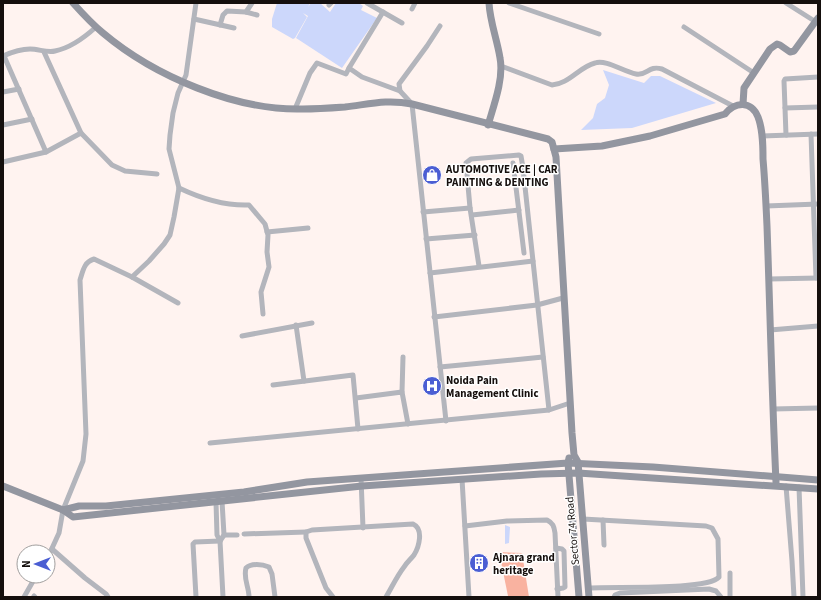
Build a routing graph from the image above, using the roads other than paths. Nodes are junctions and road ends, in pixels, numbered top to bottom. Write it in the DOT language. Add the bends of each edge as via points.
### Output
graph roads {
  1 [pos="73,3"];
  2 [pos="196,3"];
  3 [pos="252,3"];
  4 [pos="367,3"];
  5 [pos="415,3"];
  6 [pos="489,3"];
  7 [pos="509,3"];
  8 [pos="786,3"];
  9 [pos="412,9"];
  10 [pos="246,12"];
  11 [pos="383,12"];
  12 [pos="257,16"];
  13 [pos="194,19"];
  14 [pos="817,20"];
  15 [pos="402,23"];
  16 [pos="220,25"];
  17 [pos="440,26"];
  18 [pos="96,27"];
  19 [pos="684,27"];
  20 [pos="234,28"];
  21 [pos="599,34"];
  22 [pos="44,52"];
  23 [pos="4,56"];
  24 [pos="501,66"];
  25 [pos="349,68"];
  26 [pos="754,73"];
  27 [pos="818,77"];
  28 [pos="183,83"];
  29 [pos="19,88"];
  30 [pos="400,91"];
  31 [pos="3,92"];
  32 [pos="412,104"];
  33 [pos="743,104"];
  34 [pos="733,106"];
  35 [pos="818,107"];
  36 [pos="785,108"];
  37 [pos="295,109"];
  38 [pos="32,119"];
  39 [pos="3,125"];
  40 [pos="488,125"];
  41 [pos="81,133"];
  42 [pos="811,134"];
  43 [pos="818,134"];
  44 [pos="786,135"];
  45 [pos="762,136"];
  46 [pos="554,149"];
  47 [pos="46,152"];
  48 [pos="3,162"];
  49 [pos="513,163"];
  50 [pos="157,174"];
  51 [pos="179,188"];
  52 [pos="815,204"];
  53 [pos="766,206"];
  54 [pos="470,208"];
  55 [pos="527,208"];
  56 [pos="519,209"];
  57 [pos="423,212"];
  58 [pos="472,215"];
  59 [pos="816,227"];
  60 [pos="308,228"];
  61 [pos="267,232"];
  62 [pos="475,235"];
  63 [pos="426,239"];
  64 [pos="524,253"];
  65 [pos="532,261"];
  66 [pos="479,266"];
  67 [pos="430,273"];
  68 [pos="132,277"];
  69 [pos="817,278"];
  70 [pos="769,279"];
  71 [pos="564,298"];
  72 [pos="178,303"];
  73 [pos="537,305"];
  74 [pos="263,314"];
  75 [pos="434,317"];
  76 [pos="312,323"];
  77 [pos="296,325"];
  78 [pos="818,326"];
  79 [pos="770,330"];
  80 [pos="242,336"];
  81 [pos="403,357"];
  82 [pos="543,357"];
  83 [pos="440,367"];
  84 [pos="304,381"];
  85 [pos="273,385"];
  86 [pos="402,392"];
  87 [pos="356,398"];
  88 [pos="570,403"];
  89 [pos="818,408"];
  90 [pos="773,409"];
  91 [pos="548,410"];
  92 [pos="446,421"];
  93 [pos="408,424"];
  94 [pos="358,429"];
  95 [pos="210,443"];
  96 [pos="573,447"];
  97 [pos="568,462"];
  98 [pos="578,462"];
  99 [pos="578,473"];
  100 [pos="570,474"];
  101 [pos="776,477"];
  102 [pos="361,478"];
  103 [pos="462,479"];
  104 [pos="818,480"];
  105 [pos="3,486"];
  106 [pos="362,486"];
  107 [pos="776,486"];
  108 [pos="786,486"];
  109 [pos="800,487"];
  110 [pos="818,489"];
  111 [pos="219,501"];
  112 [pos="63,510"];
  113 [pos="583,519"];
  114 [pos="603,520"];
  115 [pos="465,526"];
  116 [pos="363,528"];
  117 [pos="306,532"];
  118 [pos="244,534"];
  119 [pos="224,535"];
  120 [pos="237,535"];
  121 [pos="220,541"];
  122 [pos="54,544"];
  123 [pos="604,545"];
  124 [pos="556,548"];
  125 [pos="56,553"];
  126 [pos="730,573"];
  127 [pos="31,584"];
  128 [pos="589,588"];
  129 [pos="557,589"];
  130 [pos="24,597"];
  131 [pos="108,597"];
  132 [pos="196,597"];
  133 [pos="223,597"];
  134 [pos="248,597"];
  135 [pos="275,597"];
  136 [pos="333,597"];
  137 [pos="386,597"];
  138 [pos="469,597"];
  139 [pos="558,597"];
  140 [pos="579,597"];
  141 [pos="589,597"];
  142 [pos="614,597"];
  143 [pos="721,597"];
  144 [pos="730,597"];
  145 [pos="794,597"];
  146 [pos="803,597"];
  1 -- 18 [label="street"];
  2 -- 13 [label="street"];
  3 -- 10 [label="street"];
  4 -- 11 [label="street"];
  5 -- 9 [label="street"];
  6 -- 24 [label="street" via="492,30"];
  7 -- 21 [label="street"];
  8 -- 14 [label="street"];
  10 -- 12 [label="street"];
  10 -- 16 [label="street" via="226,11"];
  11 -- 15 [label="street"];
  11 -- 25 [label="street"];
  13 -- 16 [label="street"];
  13 -- 28 [label="street"];
  14 -- 26 [label="street" via="794,51 790,52 780,45 774,45"];
  16 -- 20 [label="street"];
  17 -- 30 [label="street" via="399,84"];
  18 -- 22 [label="street" via="88,35 66,47"];
  18 -- 28 [label="street" via="130,53"];
  19 -- 26 [label="street"];
  22 -- 23 [label="street" via="30,49 11,52"];
  22 -- 41 [label="street"];
  23 -- 29 [label="street"];
  24 -- 34 [label="street" via="552,85 565,82 596,62 638,74 656,67"];
  24 -- 40 [label="street"];
  25 -- 30 [label="street" via="362,77"];
  25 -- 37 [label="street" via="346,74 316,63"];
  26 -- 33 [label="street" via="744,88"];
  27 -- 36 [label="street" via="785,79"];
  28 -- 37 [label="street" via="244,103"];
  28 -- 51 [label="street" via="173,113 169,149"];
  29 -- 31 [label="street"];
  29 -- 38 [label="street"];
  30 -- 32 [label="street"];
  32 -- 37 [label="street" via="387,101 330,108"];
  32 -- 40 [label="street"];
  32 -- 57 [label="street"];
  33 -- 34 [label="street"];
  33 -- 45 [label="street" via="752,108 758,117"];
  34 -- 46 [label="street" via="725,114 650,136 602,146"];
  35 -- 36 [label="street"];
  36 -- 44 [label="street"];
  38 -- 39 [label="street"];
  38 -- 47 [label="street"];
  40 -- 46 [label="street" via="548,140 552,142"];
  41 -- 47 [label="street"];
  41 -- 50 [label="street" via="112,165 125,171"];
  42 -- 43 [label="street"];
  42 -- 44 [label="street"];
  42 -- 52 [label="street"];
  44 -- 45 [label="street"];
  45 -- 53 [label="street"];
  46 -- 71 [label="street"];
  47 -- 48 [label="street"];
  49 -- 56 [label="street"];
  51 -- 61 [label="street" via="195,196 219,202 238,206 249,205 261,218"];
  51 -- 68 [label="street" via="170,235 149,262"];
  52 -- 53 [label="street"];
  52 -- 59 [label="street"];
  53 -- 70 [label="street"];
  54 -- 55 [label="street" via="466,167 468,160 519,155 522,160"];
  54 -- 57 [label="street"];
  54 -- 58 [label="street"];
  55 -- 56 [label="street"];
  55 -- 65 [label="street"];
  56 -- 58 [label="street"];
  56 -- 64 [label="street"];
  57 -- 63 [label="street"];
  58 -- 62 [label="street"];
  59 -- 69 [label="street"];
  60 -- 61 [label="street"];
  61 -- 74 [label="street" via="270,267 261,292"];
  62 -- 63 [label="street"];
  62 -- 66 [label="street"];
  63 -- 67 [label="street"];
  65 -- 66 [label="street"];
  65 -- 73 [label="street"];
  66 -- 67 [label="street"];
  67 -- 75 [label="street"];
  68 -- 72 [label="street"];
  68 -- 112 [label="street" via="94,259 88,261 83,268 80,280 86,434 83,461"];
  69 -- 70 [label="street"];
  70 -- 79 [label="street"];
  71 -- 73 [label="street"];
  71 -- 88 [label="street"];
  73 -- 75 [label="street"];
  73 -- 82 [label="street"];
  75 -- 83 [label="street"];
  76 -- 77 [label="street"];
  77 -- 80 [label="street"];
  77 -- 84 [label="street"];
  78 -- 79 [label="street"];
  79 -- 90 [label="street"];
  81 -- 86 [label="street"];
  82 -- 83 [label="street"];
  82 -- 91 [label="street"];
  83 -- 92 [label="street"];
  84 -- 85 [label="street"];
  84 -- 87 [label="street" via="353,375"];
  86 -- 87 [label="street"];
  86 -- 93 [label="street"];
  87 -- 94 [label="street"];
  88 -- 91 [label="street"];
  88 -- 96 [label="street"];
  89 -- 90 [label="street"];
  90 -- 101 [label="street"];
  91 -- 92 [label="street"];
  92 -- 93 [label="street"];
  93 -- 94 [label="street"];
  94 -- 95 [label="street"];
  96 -- 97 [label="street"];
  96 -- 98 [label="street, Sector 74 Road"];
  97 -- 98 [label="street"];
  97 -- 100 [label="street, Sector 74 Road"];
  97 -- 102 [label="street"];
  98 -- 99 [label="street, Sector 74 Road"];
  98 -- 101 [label="street"];
  99 -- 100 [label="street"];
  99 -- 107 [label="street"];
  99 -- 113 [label="street, Sector 74 Road"];
  100 -- 103 [label="street"];
  100 -- 140 [label="street, Sector 74 Road"];
  101 -- 104 [label="street"];
  101 -- 107 [label="street"];
  102 -- 106 [label="street"];
  102 -- 112 [label="street" via="106,506 79,506"];
  103 -- 106 [label="street"];
  103 -- 115 [label="street"];
  105 -- 112 [label="street"];
  106 -- 111 [label="street"];
  106 -- 116 [label="street"];
  107 -- 108 [label="street"];
  108 -- 109 [label="street"];
  108 -- 145 [label="street"];
  109 -- 110 [label="street"];
  109 -- 146 [label="street"];
  111 -- 112 [label="street" via="73,517"];
  111 -- 119 [label="street"];
  111 -- 121 [label="street" via="217,535"];
  112 -- 122 [label="street"];
  113 -- 114 [label="street"];
  113 -- 128 [label="street, Sector 74 Road"];
  114 -- 123 [label="street"];
  114 -- 128 [label="street" via="712,528 718,539 719,577 716,580 694,584"];
  115 -- 124 [label="street" via="547,520 554,525"];
  115 -- 138 [label="street"];
  116 -- 117 [label="street"];
  116 -- 137 [label="street" via="413,524 420,530 419,547 404,565"];
  117 -- 118 [label="street"];
  117 -- 136 [label="street" via="306,538 326,588"];
  119 -- 120 [label="street"];
  119 -- 121 [label="street"];
  121 -- 132 [label="street" via="193,544"];
  121 -- 133 [label="street"];
  124 -- 129 [label="street"];
  124 -- 129 [label="street" via="564,552 565,587"];
  125 -- 131 [label="street"];
  126 -- 144 [label="street"];
  127 -- 130 [label="street"];
  128 -- 141 [label="street, Sector 74 Road"];
  129 -- 139 [label="street"];
  134 -- 135 [label="street" via="244,572 250,565 269,567"];
  142 -- 143 [label="street" via="620,593 709,590 716,591"];
}
